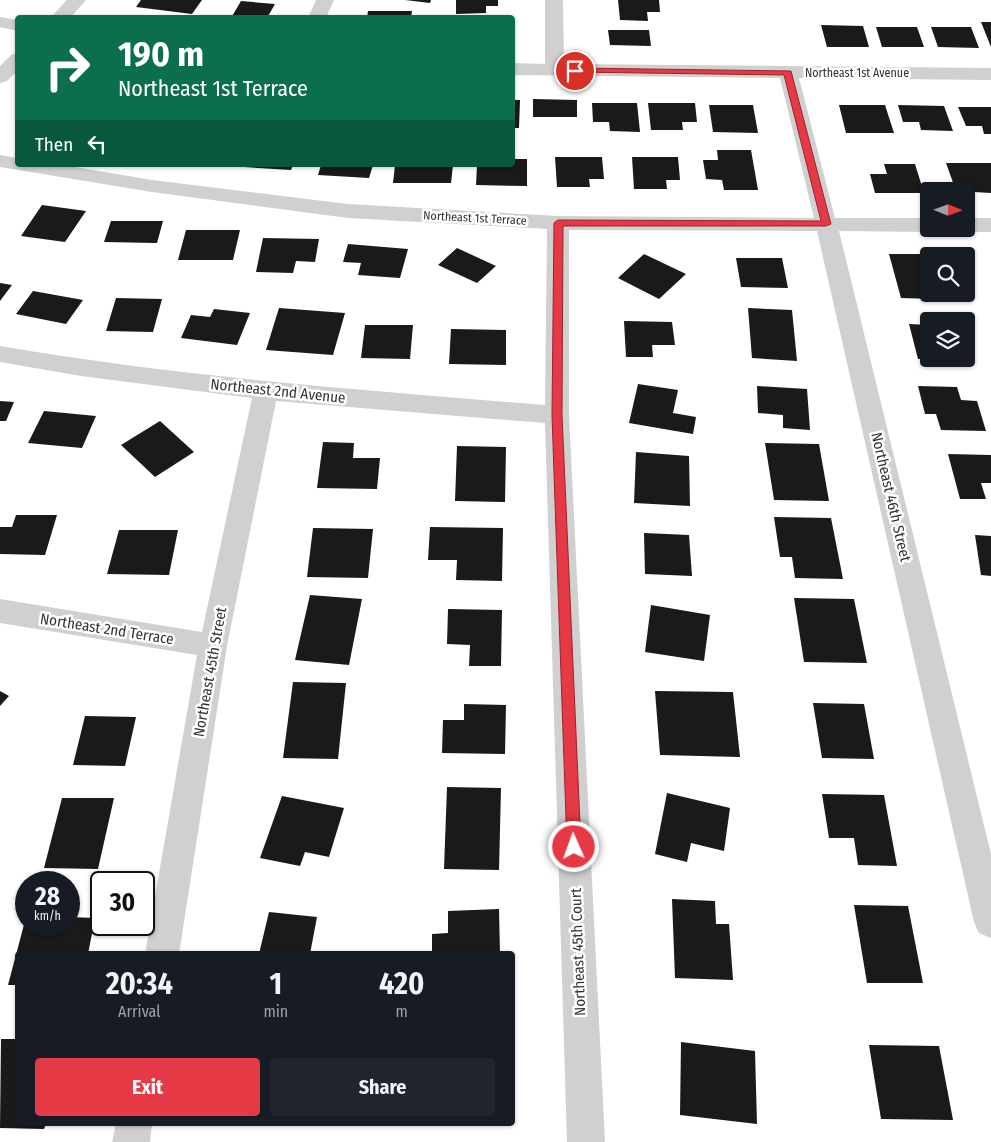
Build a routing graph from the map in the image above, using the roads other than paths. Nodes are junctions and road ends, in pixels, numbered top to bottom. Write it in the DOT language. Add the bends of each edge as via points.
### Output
graph roads {
  1 [pos="77,0"];
  2 [pos="325,0"];
  3 [pos="554,0"];
  4 [pos="62,15"];
  5 [pos="318,15"];
  6 [pos="0,22"];
  7 [pos="15,25"];
  8 [pos="11,60"];
  9 [pos="515,69"];
  10 [pos="555,70"];
  11 [pos="788,73"];
  12 [pos="991,74"];
  13 [pos="0,77"];
  14 [pos="0,161"];
  15 [pos="15,164"];
  16 [pos="37,167"];
  17 [pos="558,223"];
  18 [pos="826,224"];
  19 [pos="920,225"];
  20 [pos="975,225"];
  21 [pos="991,225"];
  22 [pos="0,354"];
  23 [pos="266,391"];
  24 [pos="557,415"];
  25 [pos="0,611"];
  26 [pos="213,646"];
  27 [pos="991,922"];
  28 [pos="162,951"];
  29 [pos="134,1126"];
  30 [pos="131,1142"];
  31 [pos="586,1142"];
  1 -- 4 [label="street"];
  2 -- 5 [label="street"];
  3 -- 10 [label="street"];
  6 -- 7 [label="street"];
  8 -- 13 [label="street"];
  9 -- 10 [label="street, Northeast 1st Avenue"];
  10 -- 11 [label="street, Northeast 1st Avenue"];
  11 -- 12 [label="street, Northeast 1st Avenue"];
  11 -- 18 [label="street, Northeast 46th Street"];
  14 -- 15 [label="street"];
  16 -- 17 [label="street, Northeast 1st Terrace" via="152,186 348,211"];
  17 -- 18 [label="street, Northeast 1st Terrace"];
  17 -- 24 [label="street, Northeast 45th Court"];
  18 -- 19 [label="street, Northeast 1st Terrace"];
  18 -- 27 [label="street, Northeast 46th Street"];
  20 -- 21 [label="street"];
  22 -- 23 [label="street, Northeast 2nd Avenue" via="81,368"];
  23 -- 24 [label="street, Northeast 2nd Avenue"];
  23 -- 26 [label="street, Northeast 45th Street"];
  24 -- 31 [label="street, Northeast 45th Court"];
  25 -- 26 [label="street, Northeast 2nd Terrace"];
  26 -- 28 [label="street, Northeast 45th Street"];
  29 -- 30 [label="street"];
}
